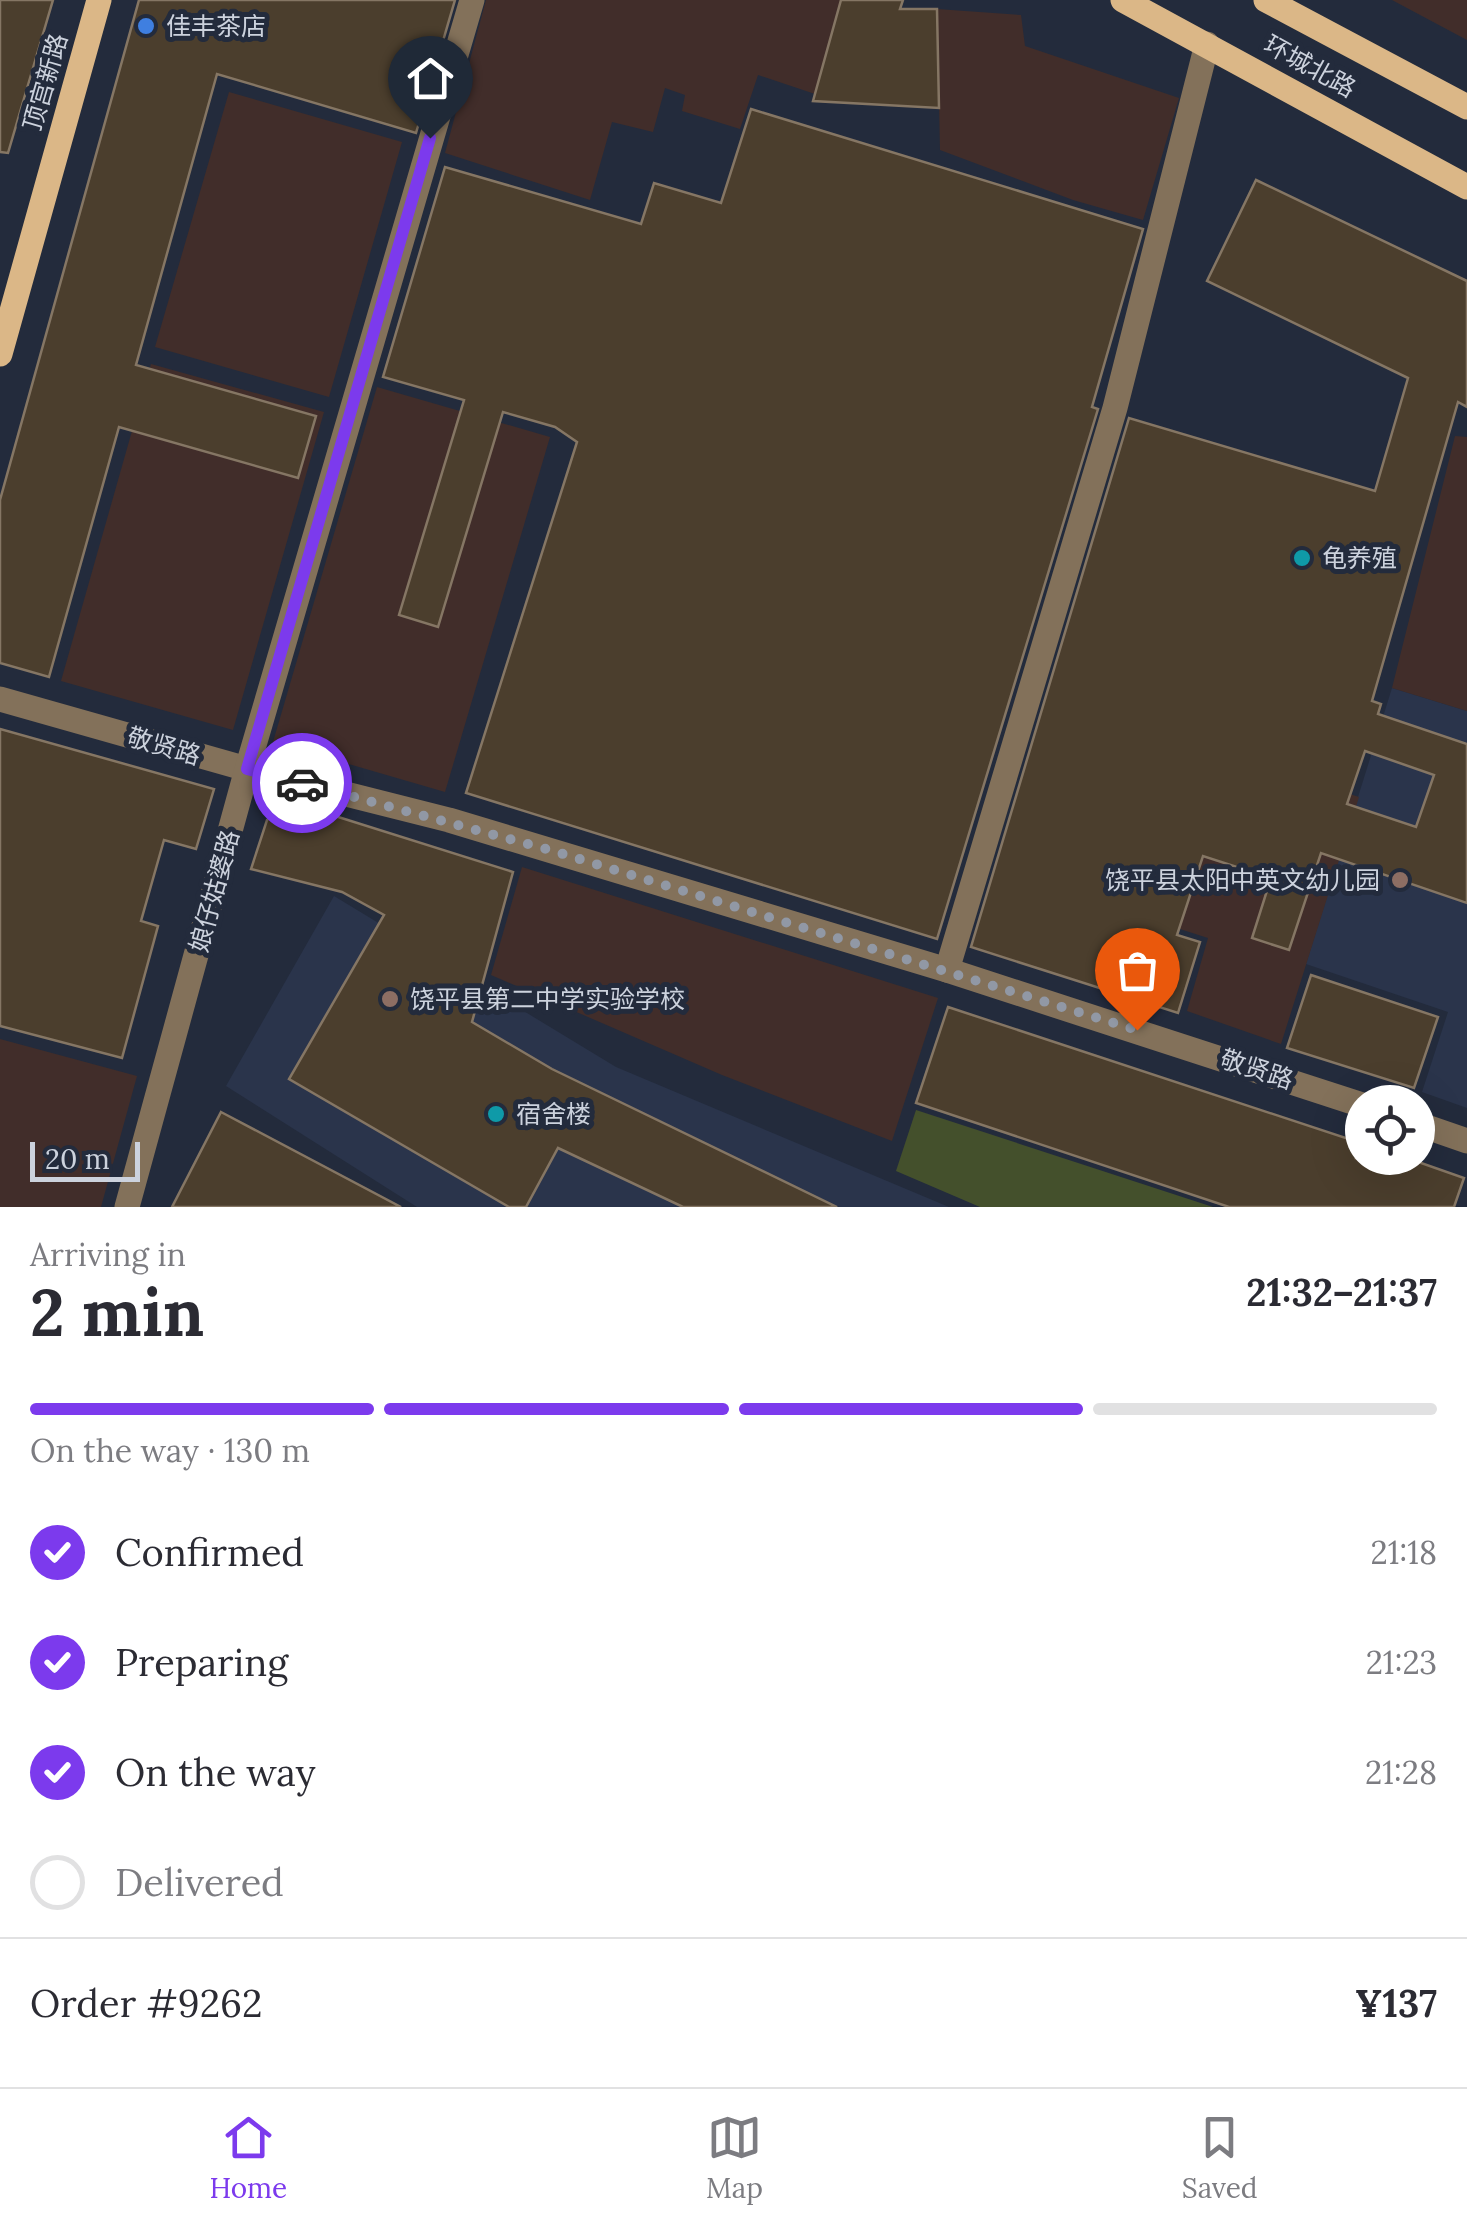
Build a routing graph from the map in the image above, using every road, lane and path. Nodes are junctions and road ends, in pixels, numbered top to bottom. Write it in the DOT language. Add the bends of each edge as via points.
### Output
graph roads {
  1 [pos="100,0"];
  2 [pos="472,0"];
  3 [pos="1123,0"];
  4 [pos="1266,0"];
  5 [pos="1207,44"];
  6 [pos="1467,107"];
  7 [pos="1467,187"];
  8 [pos="0,354"];
  9 [pos="0,699"];
  10 [pos="247,769"];
  11 [pos="947,970"];
  12 [pos="1345,1099"];
  13 [pos="1435,1130"];
  14 [pos="1467,1141"];
  15 [pos="127,1207"];
  1 -- 8 [label="main road, 顶宫新路"];
  2 -- 10 [label="street, 娘仔姑婆路"];
  3 -- 5 [label="main road, 环城北路"];
  4 -- 6 [label="main road, 环城北路"];
  5 -- 7 [label="main road, 环城北路"];
  5 -- 11 [label="street" via="1115,408"];
  9 -- 10 [label="street, 敬贤路"];
  10 -- 11 [label="street, 敬贤路" via="449,820"];
  10 -- 15 [label="street, 娘仔姑婆路"];
  11 -- 12 [label="street, 敬贤路"];
  13 -- 14 [label="street"];
}
